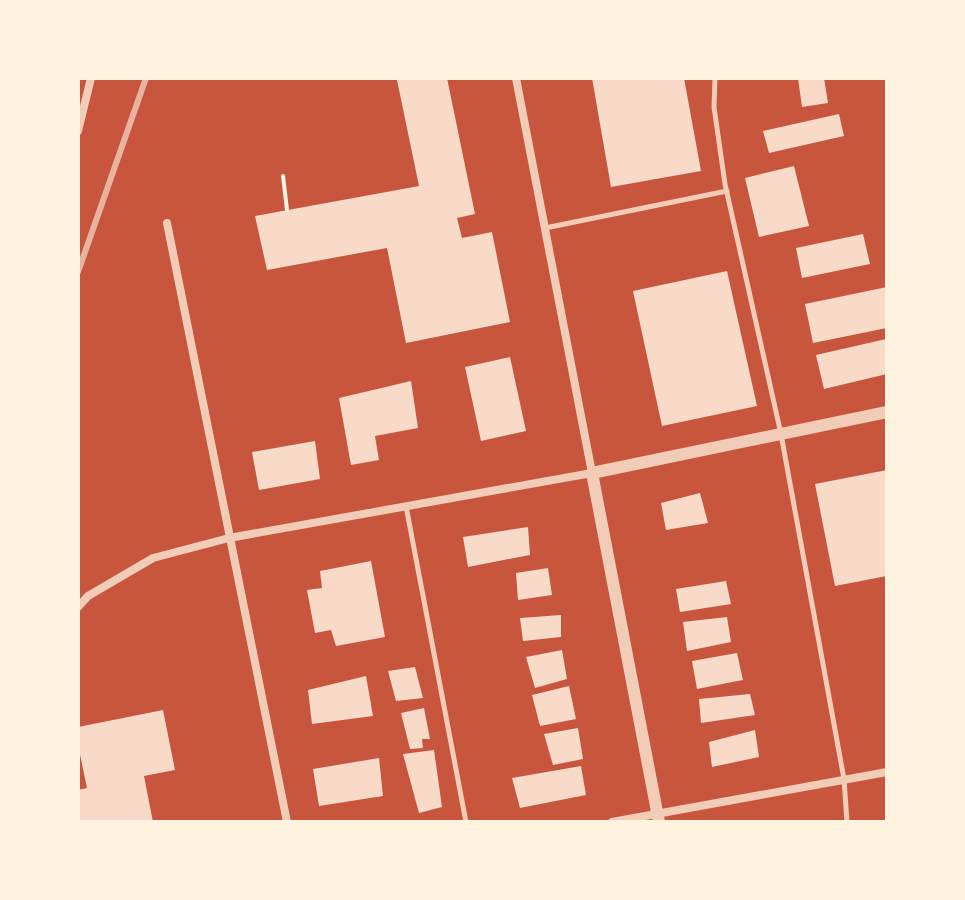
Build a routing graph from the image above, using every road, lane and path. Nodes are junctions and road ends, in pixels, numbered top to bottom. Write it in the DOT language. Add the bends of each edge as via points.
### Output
graph roads {
  1 [pos="91,78"];
  2 [pos="516,78"];
  3 [pos="715,78"];
  4 [pos="78,131"];
  5 [pos="283,176"];
  6 [pos="727,191"];
  7 [pos="287,210"];
  8 [pos="167,223"];
  9 [pos="545,228"];
  10 [pos="887,412"];
  11 [pos="781,434"];
  12 [pos="592,473"];
  13 [pos="406,506"];
  14 [pos="229,538"];
  15 [pos="78,607"];
  16 [pos="887,772"];
  17 [pos="844,779"];
  18 [pos="658,817"];
  19 [pos="287,822"];
  20 [pos="466,822"];
  21 [pos="612,822"];
  22 [pos="847,822"];
  1 -- 4 [label="street"];
  2 -- 9 [label="street"];
  3 -- 6 [label="lane" via="714,107"];
  5 -- 7 [label="path"];
  6 -- 9 [label="lane"];
  6 -- 11 [label="lane"];
  8 -- 14 [label="street"];
  9 -- 12 [label="street"];
  10 -- 11 [label="street"];
  11 -- 12 [label="street"];
  11 -- 17 [label="lane"];
  12 -- 13 [label="street"];
  12 -- 18 [label="street"];
  13 -- 14 [label="street"];
  13 -- 20 [label="lane"];
  14 -- 15 [label="street" via="153,558"];
  14 -- 19 [label="street"];
  16 -- 17 [label="street"];
  17 -- 18 [label="street"];
  17 -- 22 [label="lane"];
  18 -- 21 [label="street"];
}
